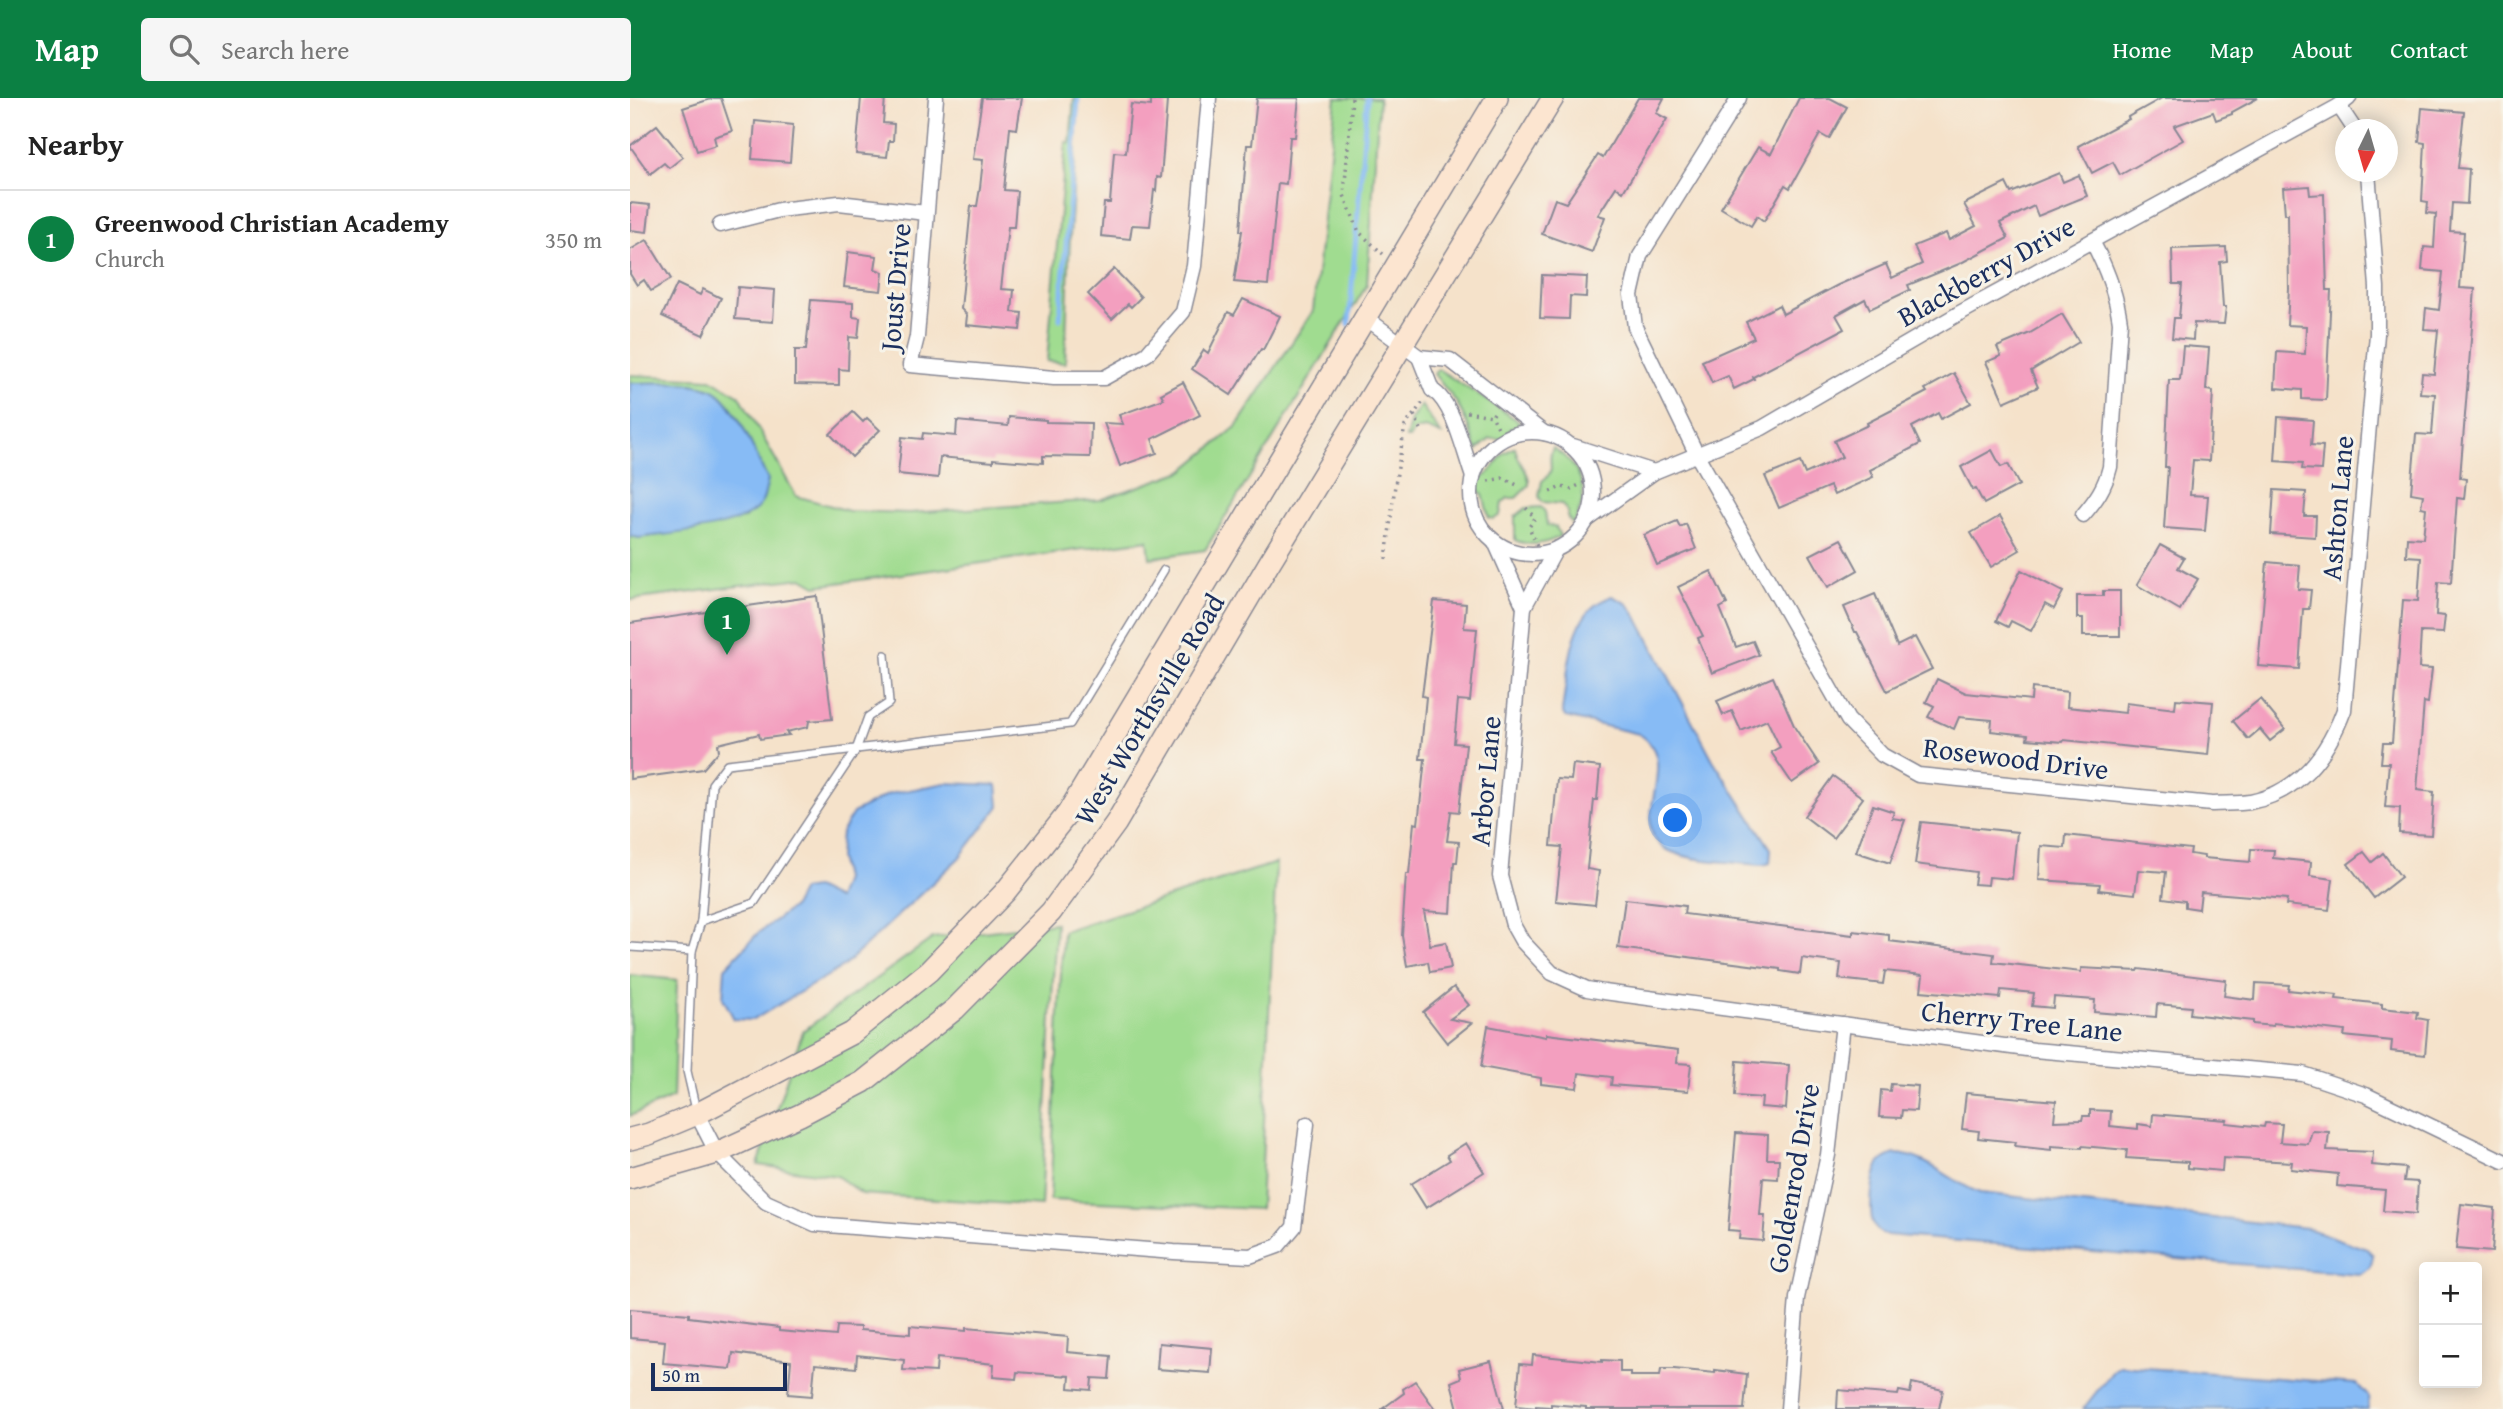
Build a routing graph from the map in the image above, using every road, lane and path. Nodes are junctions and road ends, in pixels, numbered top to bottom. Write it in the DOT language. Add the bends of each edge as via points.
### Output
graph roads {
  1 [pos="936,98"];
  2 [pos="1209,98"];
  3 [pos="1352,98"];
  4 [pos="1497,98"];
  5 [pos="1553,98"];
  6 [pos="1739,98"];
  7 [pos="2344,102"];
  8 [pos="2351,119"];
  9 [pos="2369,182"];
  10 [pos="926,213"];
  11 [pos="720,225"];
  12 [pos="2092,241"];
  13 [pos="1384,256"];
  14 [pos="1366,318"];
  15 [pos="1411,351"];
  16 [pos="1423,402"];
  17 [pos="1497,407"];
  18 [pos="1462,414"];
  19 [pos="1414,415"];
  20 [pos="1492,416"];
  21 [pos="1421,429"];
  22 [pos="1544,433"];
  23 [pos="1504,439"];
  24 [pos="1573,446"];
  25 [pos="1697,455"];
  26 [pos="1654,472"];
  27 [pos="1592,480"];
  28 [pos="1472,481"];
  29 [pos="1519,486"];
  30 [pos="1550,492"];
  31 [pos="1526,508"];
  32 [pos="2083,515"];
  33 [pos="1587,520"];
  34 [pos="1495,542"];
  35 [pos="1556,549"];
  36 [pos="1541,553"];
  37 [pos="1386,559"];
  38 [pos="1164,570"];
  39 [pos="1524,607"];
  40 [pos="884,655"];
  41 [pos="856,750"];
  42 [pos="2250,802"];
  43 [pos="701,921"];
  44 [pos="630,947"];
  45 [pos="692,951"];
  46 [pos="1532,951"];
  47 [pos="1843,1024"];
  48 [pos="697,1114"];
  49 [pos="1307,1124"];
  50 [pos="630,1139"];
  51 [pos="717,1153"];
  52 [pos="2503,1161"];
  53 [pos="630,1178"];
  54 [pos="1788,1409"];
  1 -- 10 [label="street, Joust Drive"];
  2 -- 10 [label="street, Joust Drive" via="1194,266 1183,312 1147,354 1104,378 910,365 917,337"];
  3 -- 13 [label="path" via="1345,195 1359,232"];
  4 -- 14 [label="main road, West Worthsville Road"];
  5 -- 15 [label="main road, West Worthsville Road"];
  6 -- 25 [label="street, Rosewood Drive" via="1640,257 1631,295 1635,327"];
  7 -- 8 [label="street"];
  7 -- 12 [label="street, Blackberry Drive"];
  9 -- 42 [label="street, Ashton Lane" via="2377,334 2344,710 2328,747 2312,767 2274,795"];
  10 -- 11 [label="street" via="839,203 779,210"];
  12 -- 25 [label="street, Blackberry Drive" via="1762,428"];
  12 -- 32 [label="street" via="2106,267 2120,322 2110,467 2099,496"];
  14 -- 15 [label="street"];
  14 -- 48 [label="main road, West Worthsville Road" via="1068,813 1005,892 929,971 852,1033"];
  15 -- 22 [label="street" via="1450,360"];
  15 -- 28 [label="street" via="1432,390 1450,410"];
  15 -- 51 [label="main road, West Worthsville Road" via="1268,565 1116,823 1051,912 955,1009 863,1082"];
  16 -- 19 [label="path"];
  17 -- 20 [label="path"];
  18 -- 20 [label="path"];
  19 -- 21 [label="path"];
  19 -- 37 [label="path" via="1405,426"];
  20 -- 23 [label="path"];
  22 -- 23 [label="street" via="1526,432"];
  22 -- 24 [label="street"];
  23 -- 28 [label="street" via="1480,460"];
  24 -- 26 [label="street"];
  24 -- 27 [label="street"];
  25 -- 26 [label="street, Blackberry Drive"];
  25 -- 42 [label="street, Rosewood Drive" via="1848,720 1882,755 1918,775 2212,804"];
  26 -- 33 [label="street, Blackberry Drive"];
  27 -- 30 [label="path"];
  27 -- 33 [label="street"];
  28 -- 29 [label="path" via="1503,478"];
  28 -- 34 [label="street" via="1474,513"];
  31 -- 36 [label="path" via="1535,517 1529,527"];
  33 -- 35 [label="street, Blackberry Drive" via="1569,542"];
  34 -- 36 [label="street, Blackberry Drive" via="1514,551"];
  34 -- 39 [label="street, Arbor Lane"];
  35 -- 36 [label="street, Blackberry Drive"];
  35 -- 39 [label="street, Arbor Lane"];
  38 -- 41 [label="lane" via="1070,724"];
  39 -- 46 [label="street, Arbor Lane" via="1500,876 1513,925"];
  40 -- 41 [label="lane" via="889,704 868,717"];
  41 -- 43 [label="lane" via="754,903"];
  41 -- 43 [label="lane" via="727,764 712,784"];
  43 -- 45 [label="lane"];
  44 -- 45 [label="lane"];
  45 -- 48 [label="lane" via="687,1071"];
  46 -- 47 [label="street, Cherry Tree Lane" via="1552,973 1587,989"];
  47 -- 52 [label="street, Cherry Tree Lane" via="2034,1050 2303,1074 2366,1095"];
  47 -- 54 [label="street, Goldenrod Drive" via="1828,1155 1797,1298"];
  48 -- 50 [label="main road, West Worthsville Road"];
  48 -- 51 [label="street"];
  49 -- 51 [label="street" via="1294,1227 1278,1246 1250,1256 815,1224 766,1202"];
  51 -- 53 [label="main road, West Worthsville Road"];
}
